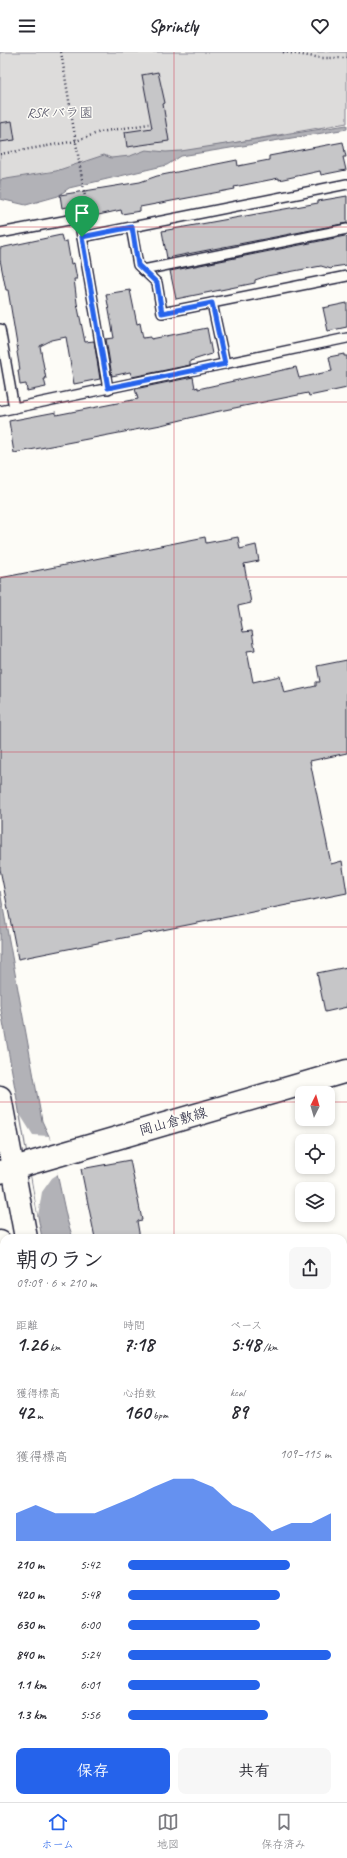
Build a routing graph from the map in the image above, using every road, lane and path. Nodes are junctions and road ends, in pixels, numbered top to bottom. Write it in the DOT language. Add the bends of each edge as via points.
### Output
graph roads {
  1 [pos="61,52"];
  2 [pos="283,52"];
  3 [pos="347,58"];
  4 [pos="149,124"];
  5 [pos="76,142"];
  6 [pos="0,154"];
  7 [pos="347,184"];
  8 [pos="79,218"];
  9 [pos="132,227"];
  10 [pos="347,229"];
  11 [pos="0,233"];
  12 [pos="82,237"];
  13 [pos="143,270"];
  14 [pos="347,276"];
  15 [pos="212,303"];
  16 [pos="0,329"];
  17 [pos="347,338"];
  18 [pos="225,364"];
  19 [pos="108,388"];
  20 [pos="14,408"];
  21 [pos="0,411"];
  22 [pos="347,1071"];
  23 [pos="0,1097"];
  24 [pos="14,1168"];
  25 [pos="25,1234"];
  1 -- 5 [label="path"];
  2 -- 3 [label="path" via="322,58"];
  4 -- 5 [label="path" via="100,132"];
  5 -- 6 [label="path"];
  5 -- 8 [label="path" via="88,210"];
  7 -- 9 [label="lane"];
  8 -- 11 [label="lane"];
  8 -- 12 [label="lane"];
  9 -- 12 [label="lane"];
  9 -- 13 [label="lane" via="138,265"];
  10 -- 13 [label="lane"];
  12 -- 19 [label="lane"];
  13 -- 15 [label="lane" via="157,283 162,313"];
  14 -- 15 [label="lane"];
  15 -- 18 [label="lane"];
  16 -- 20 [label="lane"];
  17 -- 18 [label="lane"];
  18 -- 19 [label="lane"];
  19 -- 20 [label="lane"];
  20 -- 21 [label="lane"];
  22 -- 24 [label="main road, 岡山倉敷線"];
  23 -- 24 [label="main road"];
  24 -- 25 [label="main road"];
}
